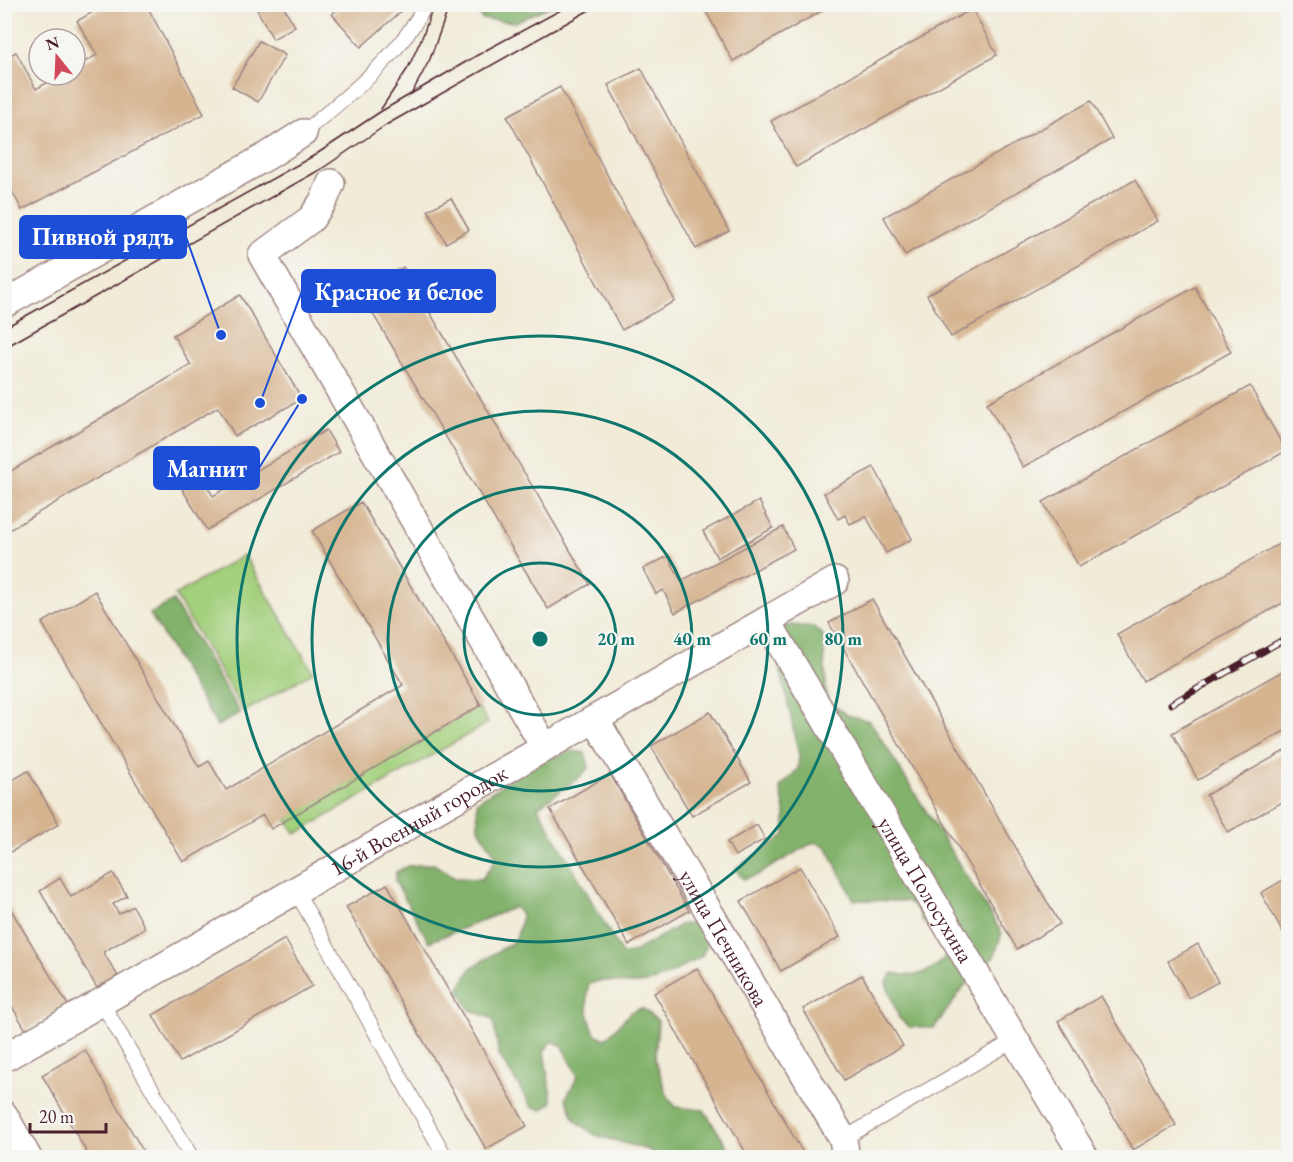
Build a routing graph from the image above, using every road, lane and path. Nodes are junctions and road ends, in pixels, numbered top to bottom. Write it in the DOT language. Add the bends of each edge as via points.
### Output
graph roads {
  1 [pos="426,4"];
  2 [pos="303,134"];
  3 [pos="332,183"];
  4 [pos="4,304"];
  5 [pos="835,581"];
  6 [pos="767,621"];
  7 [pos="595,719"];
  8 [pos="545,748"];
  9 [pos="296,891"];
  10 [pos="102,1003"];
  11 [pos="1015,1040"];
  12 [pos="4,1058"];
  13 [pos="4,1115"];
  14 [pos="844,1148"];
  15 [pos="28,1158"];
  16 [pos="192,1158"];
  17 [pos="446,1158"];
  18 [pos="1085,1158"];
  1 -- 2 [label="lane" via="416,24 378,70"];
  2 -- 4 [label="street"];
  3 -- 8 [label="street" via="311,219 262,255"];
  5 -- 6 [label="street, 16-й Военный городок"];
  6 -- 7 [label="street, 16-й Военный городок"];
  6 -- 11 [label="street, улица Полосухина"];
  7 -- 8 [label="street, 16-й Военный городок"];
  7 -- 14 [label="street, улица Печникова"];
  8 -- 9 [label="street, 16-й Военный городок"];
  9 -- 10 [label="street, 16-й Военный городок"];
  9 -- 17 [label="lane"];
  10 -- 12 [label="street, 16-й Военный городок"];
  10 -- 16 [label="lane"];
  11 -- 14 [label="lane"];
  11 -- 18 [label="street, улица Полосухина"];
  13 -- 15 [label="street"];
}
